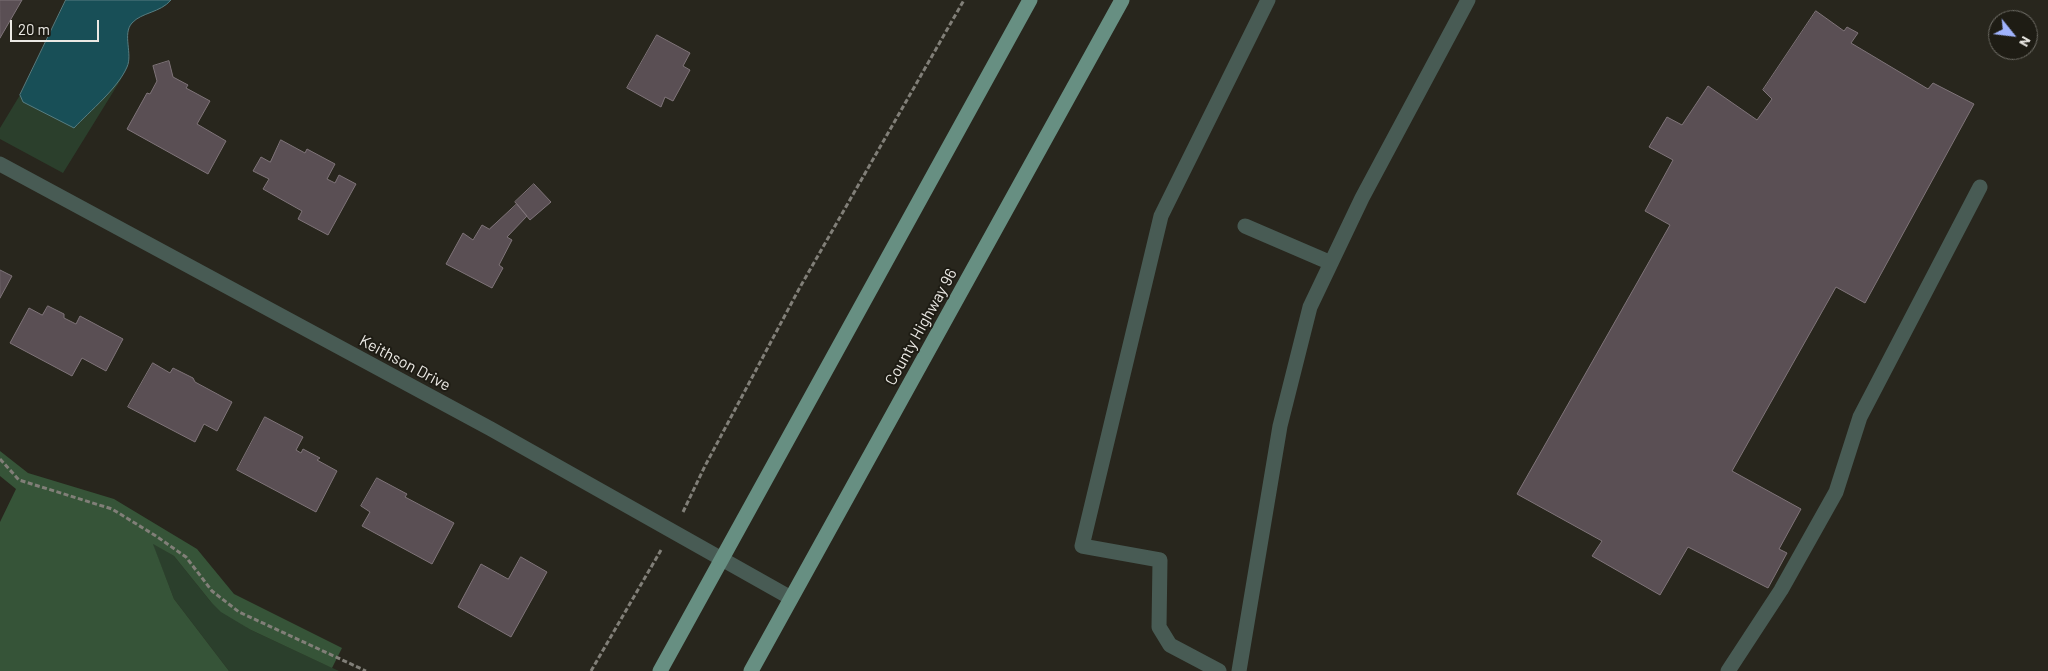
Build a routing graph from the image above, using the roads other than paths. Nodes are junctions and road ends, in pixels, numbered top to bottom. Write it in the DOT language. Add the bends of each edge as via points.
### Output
graph roads {
  1 [pos="1030,0"];
  2 [pos="1122,0"];
  3 [pos="1268,0"];
  4 [pos="1468,0"];
  5 [pos="0,164"];
  6 [pos="1980,187"];
  7 [pos="1245,226"];
  8 [pos="1331,263"];
  9 [pos="721,560"];
  10 [pos="791,598"];
  11 [pos="660,671"];
  12 [pos="751,671"];
  13 [pos="1219,671"];
  14 [pos="1239,671"];
  15 [pos="1728,671"];
  1 -- 9 [label="main road"];
  2 -- 10 [label="main road, County Highway 96"];
  3 -- 13 [label="street" via="1161,216 1082,546 1160,560 1159,627 1170,645"];
  4 -- 8 [label="street" via="1362,198"];
  5 -- 9 [label="street, Keithson Drive" via="491,429"];
  6 -- 15 [label="street" via="1860,417 1836,492 1781,590"];
  7 -- 8 [label="street"];
  8 -- 14 [label="street" via="1310,308 1280,426"];
  9 -- 10 [label="street, Keithson Drive"];
  9 -- 11 [label="main road"];
  10 -- 12 [label="main road, County Highway 96"];
}
